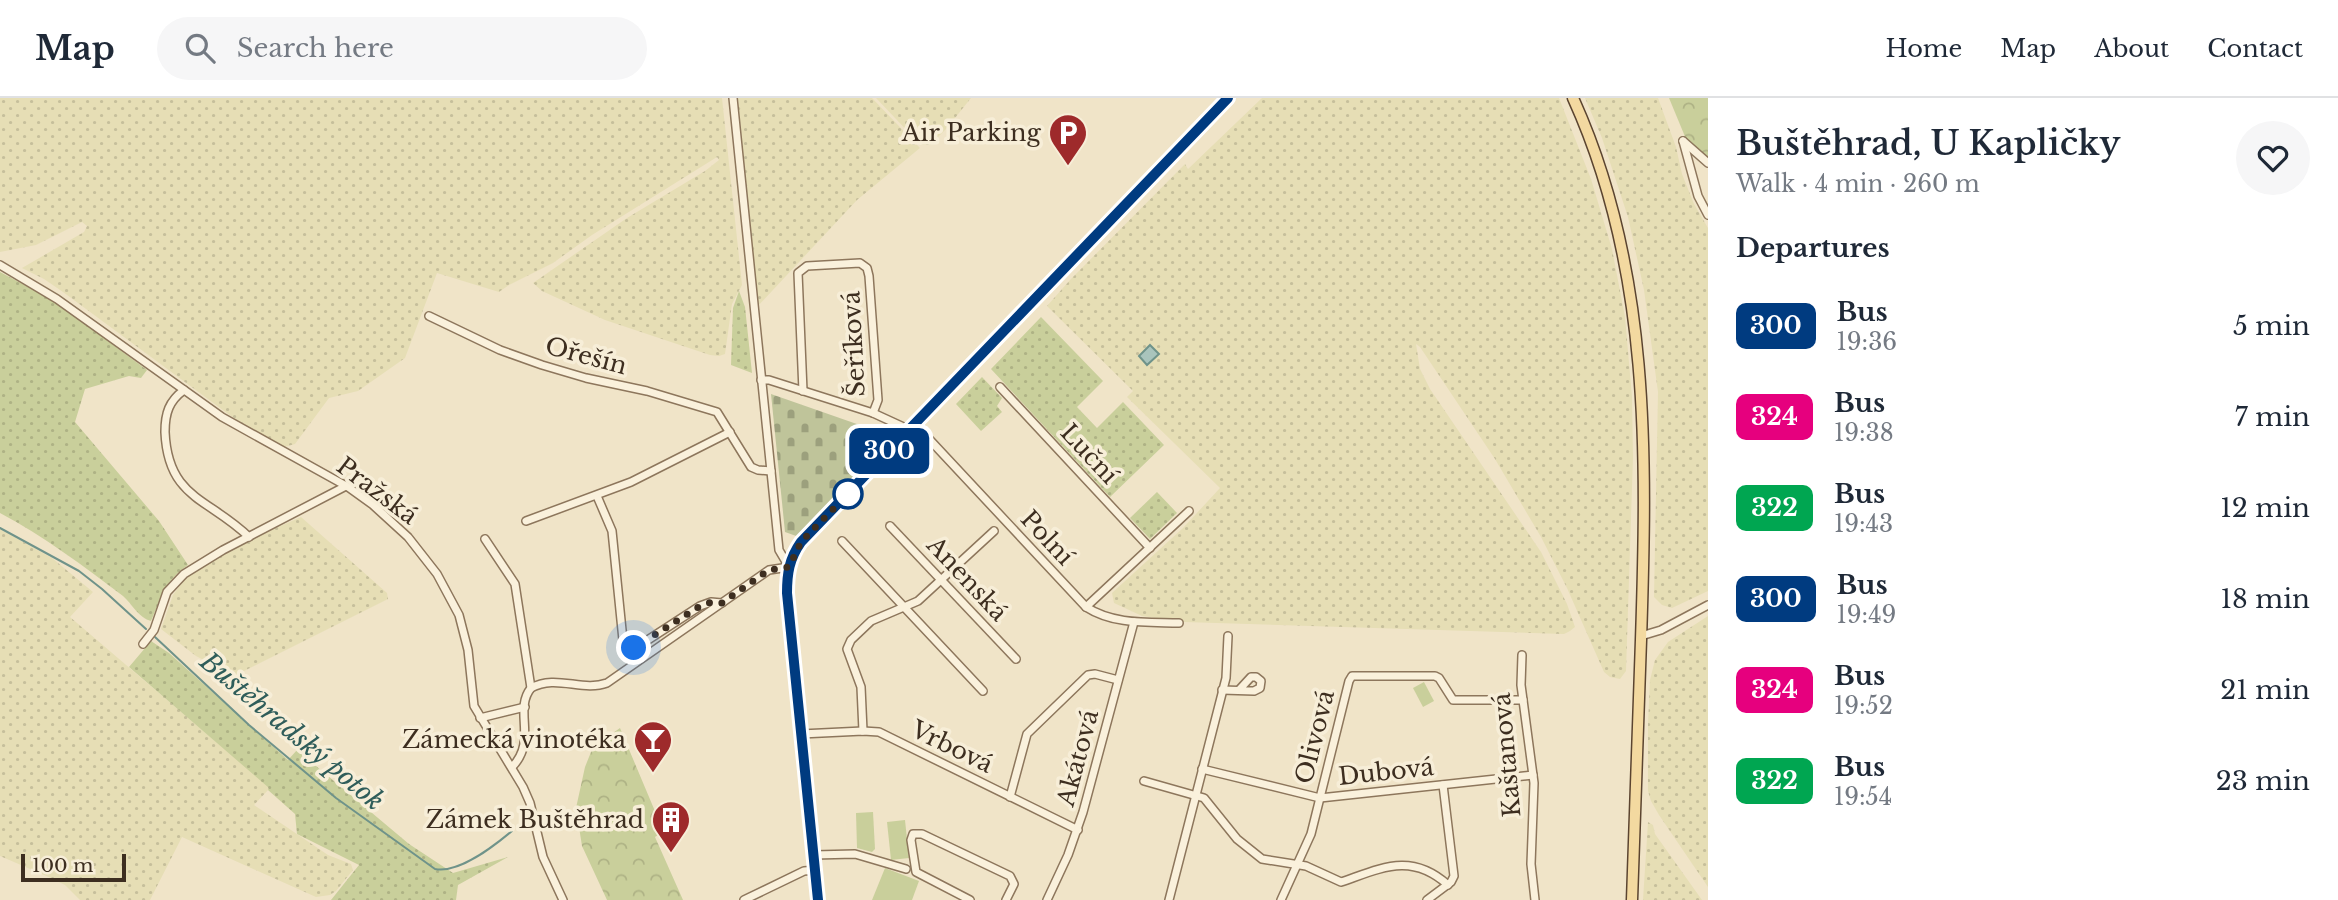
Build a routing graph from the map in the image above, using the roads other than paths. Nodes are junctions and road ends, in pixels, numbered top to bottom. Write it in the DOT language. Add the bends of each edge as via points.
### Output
graph roads {
  1 [pos="733,98"];
  2 [pos="1228,98"];
  3 [pos="1573,98"];
  4 [pos="1708,163"];
  5 [pos="1708,215"];
  6 [pos="0,265"];
  7 [pos="429,316"];
  8 [pos="761,380"];
  9 [pos="1000,387"];
  10 [pos="184,390"];
  11 [pos="803,391"];
  12 [pos="873,413"];
  13 [pos="912,427"];
  14 [pos="730,432"];
  15 [pos="771,471"];
  16 [pos="346,486"];
  17 [pos="597,496"];
  18 [pos="1189,512"];
  19 [pos="526,522"];
  20 [pos="890,526"];
  21 [pos="994,531"];
  22 [pos="249,537"];
  23 [pos="485,539"];
  24 [pos="842,541"];
  25 [pos="1150,548"];
  26 [pos="789,567"];
  27 [pos="941,580"];
  28 [pos="722,603"];
  29 [pos="1708,606"];
  30 [pos="1086,607"];
  31 [pos="905,608"];
  32 [pos="1134,622"];
  33 [pos="1180,623"];
  34 [pos="1228,636"];
  35 [pos="1641,636"];
  36 [pos="143,643"];
  37 [pos="1522,655"];
  38 [pos="1016,659"];
  39 [pos="1118,680"];
  40 [pos="531,688"];
  41 [pos="1222,690"];
  42 [pos="1239,690"];
  43 [pos="983,691"];
  44 [pos="1523,700"];
  45 [pos="525,707"];
  46 [pos="480,718"];
  47 [pos="863,731"];
  48 [pos="801,734"];
  49 [pos="512,767"];
  50 [pos="1202,769"];
  51 [pos="1533,775"];
  52 [pos="1144,781"];
  53 [pos="1443,785"];
  54 [pos="1196,794"];
  55 [pos="1010,797"];
  56 [pos="1320,799"];
  57 [pos="1078,830"];
  58 [pos="814,855"];
  59 [pos="1297,866"];
  60 [pos="906,869"];
  61 [pos="816,870"];
  62 [pos="1448,885"];
  63 [pos="1535,896"];
  64 [pos="563,900"];
  65 [pos="744,900"];
  66 [pos="818,900"];
  67 [pos="970,900"];
  68 [pos="1006,900"];
  69 [pos="1047,900"];
  70 [pos="1169,900"];
  71 [pos="1281,900"];
  72 [pos="1427,900"];
  73 [pos="1632,900"];
  1 -- 8 [label="street"];
  2 -- 13 [label="street"];
  3 -- 35 [label="main road" via="1618,228 1637,334 1644,505"];
  4 -- 5 [label="street" via="1683,141"];
  6 -- 10 [label="street, Pražská" via="48,293"];
  7 -- 14 [label="street, Ořešín" via="542,365 711,409 719,413"];
  8 -- 11 [label="street"];
  8 -- 15 [label="street"];
  9 -- 25 [label="street, Luční"];
  10 -- 16 [label="street, Pražská" via="233,424"];
  10 -- 22 [label="street" via="172,400 166,414 166,442 174,471 188,493"];
  11 -- 12 [label="street"];
  11 -- 12 [label="street, Šeříková" via="797,276 807,265 857,262 869,272 878,400"];
  12 -- 13 [label="street"];
  13 -- 26 [label="street" via="801,542"];
  13 -- 30 [label="street, Polní"];
  14 -- 15 [label="street, Ořešín" via="751,467"];
  14 -- 17 [label="street"];
  15 -- 26 [label="street" via="779,550"];
  16 -- 22 [label="street"];
  16 -- 46 [label="street, Pražská" via="404,531 449,594 467,642 473,702"];
  17 -- 19 [label="street"];
  17 -- 28 [label="street" via="612,531 626,649 637,647 704,604"];
  18 -- 25 [label="street"];
  20 -- 27 [label="street, Anenská"];
  21 -- 27 [label="street"];
  22 -- 36 [label="street" via="171,585 154,630"];
  23 -- 40 [label="street" via="516,587"];
  24 -- 31 [label="street"];
  25 -- 30 [label="street"];
  26 -- 28 [label="street" via="769,570"];
  26 -- 48 [label="street" via="787,593"];
  27 -- 31 [label="street"];
  27 -- 38 [label="street, Anenská"];
  28 -- 40 [label="street" via="607,683 548,682"];
  29 -- 35 [label="street"];
  30 -- 32 [label="street, Polní"];
  31 -- 43 [label="street"];
  31 -- 47 [label="street" via="874,619 847,646 861,687"];
  32 -- 33 [label="street, Polní"];
  32 -- 39 [label="street, Akátová"];
  34 -- 41 [label="street"];
  35 -- 73 [label="main road"];
  37 -- 44 [label="street, Kaštanová"];
  39 -- 55 [label="street" via="1096,674 1085,677 1028,732"];
  39 -- 57 [label="street, Akátová"];
  40 -- 45 [label="street"];
  41 -- 42 [label="street"];
  41 -- 50 [label="street"];
  44 -- 51 [label="street, Kaštanová"];
  44 -- 56 [label="street, Olivová" via="1453,700 1437,677 1354,675"];
  45 -- 46 [label="street"];
  45 -- 49 [label="street" via="526,744"];
  46 -- 49 [label="street, Pražská"];
  47 -- 48 [label="street, Vrbová"];
  47 -- 55 [label="street, Vrbová" via="879,732"];
  48 -- 58 [label="street"];
  49 -- 64 [label="street, Pražská" via="527,796 543,857"];
  50 -- 54 [label="street"];
  50 -- 56 [label="street, Dubová"];
  51 -- 53 [label="street, Dubová"];
  51 -- 63 [label="street, Kaštanová"];
  52 -- 54 [label="street"];
  53 -- 56 [label="street, Dubová"];
  53 -- 62 [label="street" via="1454,867"];
  54 -- 59 [label="street" via="1207,800 1257,856"];
  54 -- 70 [label="street"];
  55 -- 57 [label="street, Vrbová"];
  56 -- 59 [label="street, Olivová"];
  57 -- 69 [label="street, Akátová"];
  58 -- 60 [label="street" via="855,854"];
  58 -- 61 [label="street"];
  59 -- 62 [label="street" via="1341,882 1397,865 1430,870"];
  59 -- 71 [label="street, Olivová"];
  61 -- 65 [label="street" via="801,872"];
  61 -- 66 [label="street"];
  62 -- 72 [label="street"];
  67 -- 68 [label="street" via="916,872 913,834 922,834 1010,876 1014,884"];
}
